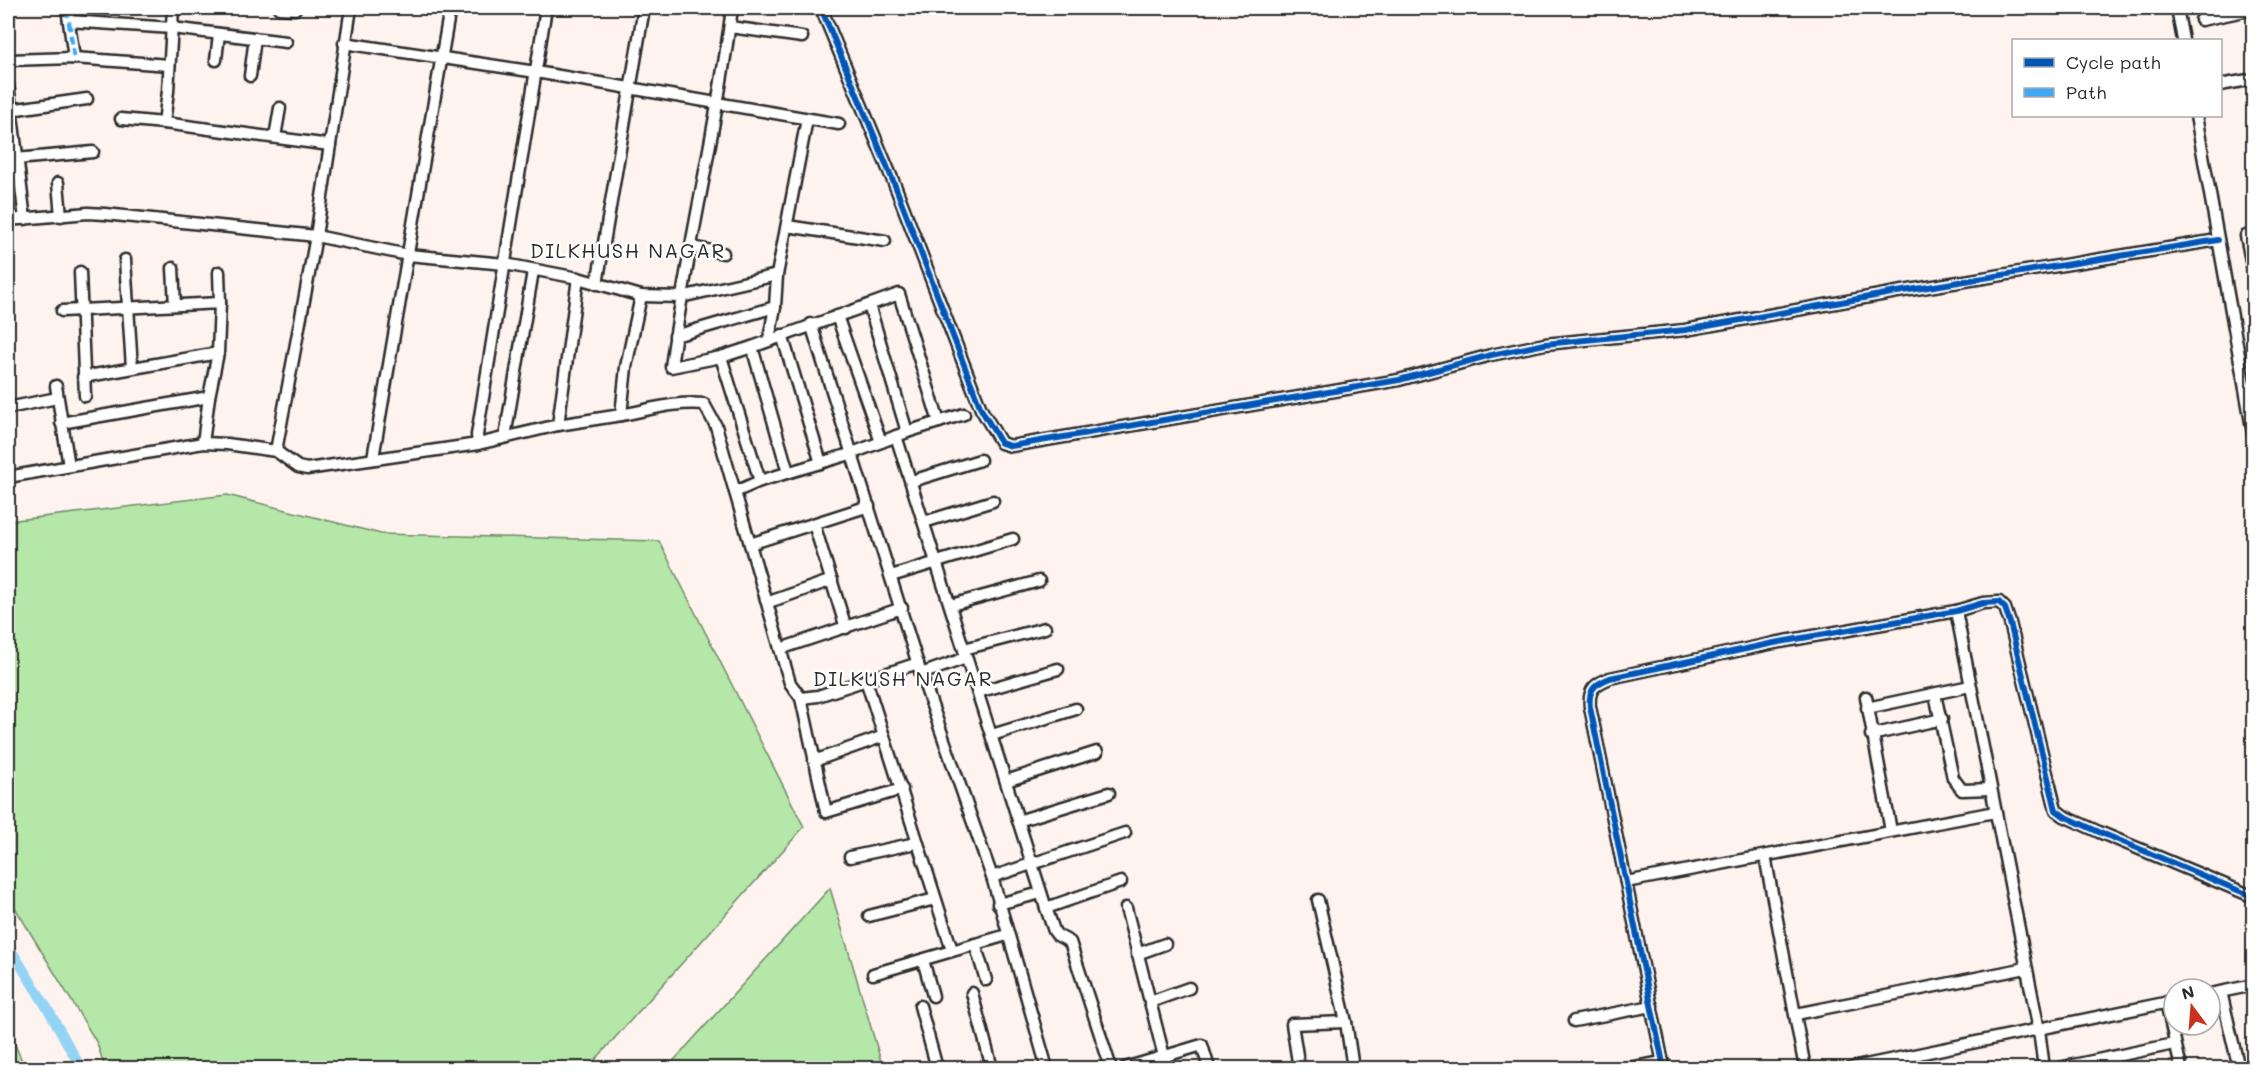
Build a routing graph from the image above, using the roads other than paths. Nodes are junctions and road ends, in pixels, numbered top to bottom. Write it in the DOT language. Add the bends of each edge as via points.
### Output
graph roads {
  1 [pos="67,8"];
  2 [pos="173,8"];
  3 [pos="279,8"];
  4 [pos="351,8"];
  5 [pos="450,8"];
  6 [pos="546,8"];
  7 [pos="645,8"];
  8 [pos="732,8"];
  9 [pos="821,8"];
  10 [pos="2177,8"];
  11 [pos="295,9"];
  12 [pos="2253,9"];
  13 [pos="2201,20"];
  14 [pos="69,21"];
  15 [pos="730,27"];
  16 [pos="172,28"];
  17 [pos="219,34"];
  18 [pos="802,37"];
  19 [pos="255,38"];
  20 [pos="2183,39"];
  21 [pos="286,42"];
  22 [pos="344,43"];
  23 [pos="74,58"];
  24 [pos="440,58"];
  25 [pos="8,60"];
  26 [pos="216,60"];
  27 [pos="169,65"];
  28 [pos="536,72"];
  29 [pos="250,75"];
  30 [pos="2253,79"];
  31 [pos="8,84"];
  32 [pos="2222,85"];
  33 [pos="629,90"];
  34 [pos="87,99"];
  35 [pos="719,103"];
  36 [pos="280,108"];
  37 [pos="10,110"];
  38 [pos="2196,117"];
  39 [pos="121,119"];
  40 [pos="807,119"];
  41 [pos="164,123"];
  42 [pos="839,124"];
  43 [pos="275,137"];
  44 [pos="330,144"];
  45 [pos="93,152"];
  46 [pos="16,159"];
  47 [pos="58,183"];
  48 [pos="61,216"];
  49 [pos="25,219"];
  50 [pos="8,220"];
  51 [pos="787,226"];
  52 [pos="2246,236"];
  53 [pos="316,237"];
  54 [pos="2218,240"];
  55 [pos="885,241"];
  56 [pos="691,247"];
  57 [pos="723,253"];
  58 [pos="408,255"];
  59 [pos="125,260"];
  60 [pos="505,264"];
  61 [pos="173,268"];
  62 [pos="533,271"];
  63 [pos="80,272"];
  64 [pos="219,272"];
  65 [pos="777,275"];
  66 [pos="2253,275"];
  67 [pos="578,278"];
  68 [pos="597,284"];
  69 [pos="641,296"];
  70 [pos="681,297"];
  71 [pos="220,303"];
  72 [pos="176,305"];
  73 [pos="869,305"];
  74 [pos="128,307"];
  75 [pos="775,307"];
  76 [pos="82,310"];
  77 [pos="62,311"];
  78 [pos="837,316"];
  79 [pos="811,324"];
  80 [pos="782,335"];
  81 [pos="675,336"];
  82 [pos="769,339"];
  83 [pos="752,347"];
  84 [pos="218,353"];
  85 [pos="721,357"];
  86 [pos="132,368"];
  87 [pos="83,377"];
  88 [pos="56,386"];
  89 [pos="86,396"];
  90 [pos="57,398"];
  91 [pos="209,398"];
  92 [pos="8,408"];
  93 [pos="964,414"];
  94 [pos="621,415"];
  95 [pos="939,422"];
  96 [pos="61,423"];
  97 [pos="558,425"];
  98 [pos="907,432"];
  99 [pos="896,436"];
  100 [pos="506,437"];
  101 [pos="2253,439"];
  102 [pos="880,442"];
  103 [pos="203,443"];
  104 [pos="478,444"];
  105 [pos="276,451"];
  106 [pos="850,454"];
  107 [pos="373,458"];
  108 [pos="980,460"];
  109 [pos="821,463"];
  110 [pos="69,466"];
  111 [pos="788,472"];
  112 [pos="8,477"];
  113 [pos="760,481"];
  114 [pos="912,481"];
  115 [pos="735,492"];
  116 [pos="993,501"];
  117 [pos="868,506"];
  118 [pos="924,522"];
  119 [pos="814,524"];
  120 [pos="1013,539"];
  121 [pos="750,544"];
  122 [pos="937,561"];
  123 [pos="891,576"];
  124 [pos="832,580"];
  125 [pos="1039,581"];
  126 [pos="769,602"];
  127 [pos="951,606"];
  128 [pos="902,608"];
  129 [pos="1956,610"];
  130 [pos="846,628"];
  131 [pos="1045,628"];
  132 [pos="780,649"];
  133 [pos="965,654"];
  134 [pos="920,668"];
  135 [pos="1058,669"];
  136 [pos="866,680"];
  137 [pos="1970,686"];
  138 [pos="978,692"];
  139 [pos="1935,694"];
  140 [pos="801,698"];
  141 [pos="1076,710"];
  142 [pos="1942,719"];
  143 [pos="992,735"];
  144 [pos="1871,735"];
  145 [pos="884,736"];
  146 [pos="1097,752"];
  147 [pos="814,760"];
  148 [pos="1006,781"];
  149 [pos="902,789"];
  150 [pos="1990,789"];
  151 [pos="1109,793"];
  152 [pos="1995,812"];
  153 [pos="1018,821"];
  154 [pos="1891,831"];
  155 [pos="1125,833"];
  156 [pos="916,843"];
  157 [pos="1765,856"];
  158 [pos="850,857"];
  159 [pos="1032,864"];
  160 [pos="992,878"];
  161 [pos="1121,882"];
  162 [pos="1626,882"];
  163 [pos="1041,893"];
  164 [pos="2253,897"];
  165 [pos="935,898"];
  166 [pos="1318,900"];
  167 [pos="998,903"];
  168 [pos="1046,908"];
  169 [pos="1126,908"];
  170 [pos="869,916"];
  171 [pos="1007,934"];
  172 [pos="975,944"];
  173 [pos="1165,944"];
  174 [pos="952,950"];
  175 [pos="1137,954"];
  176 [pos="923,960"];
  177 [pos="2026,968"];
  178 [pos="873,974"];
  179 [pos="986,980"];
  180 [pos="2253,985"];
  181 [pos="1189,988"];
  182 [pos="2222,992"];
  183 [pos="972,993"];
  184 [pos="933,996"];
  185 [pos="1150,1002"];
  186 [pos="2162,1004"];
  187 [pos="920,1006"];
  188 [pos="1652,1006"];
  189 [pos="1796,1014"];
  190 [pos="2222,1014"];
  191 [pos="1574,1021"];
  192 [pos="1346,1022"];
  193 [pos="2039,1030"];
  194 [pos="2173,1037"];
  195 [pos="2174,1044"];
  196 [pos="1164,1056"];
  197 [pos="2237,1060"];
  198 [pos="1664,1065"];
  199 [pos="937,1068"];
  200 [pos="992,1068"];
  201 [pos="1047,1068"];
  202 [pos="1111,1068"];
  203 [pos="1125,1068"];
  204 [pos="1167,1068"];
  205 [pos="1209,1068"];
  206 [pos="1299,1068"];
  207 [pos="1353,1068"];
  208 [pos="1629,1068"];
  209 [pos="1805,1068"];
  210 [pos="1851,1068"];
  211 [pos="2044,1068"];
  212 [pos="2059,1068"];
  213 [pos="2181,1068"];
  1 -- 14 [label="street"];
  2 -- 16 [label="street"];
  3 -- 11 [label="street"];
  4 -- 22 [label="street"];
  5 -- 24 [label="street"];
  6 -- 28 [label="street"];
  7 -- 33 [label="street"];
  8 -- 15 [label="street"];
  9 -- 54 [label="street" via="981,409 1000,443 1011,446 1399,380 1545,344 1685,330"];
  10 -- 20 [label="street"];
  12 -- 13 [label="street"];
  14 -- 16 [label="street"];
  14 -- 23 [label="street"];
  15 -- 18 [label="street"];
  15 -- 35 [label="street"];
  16 -- 17 [label="street"];
  16 -- 27 [label="street"];
  17 -- 19 [label="street"];
  17 -- 26 [label="street"];
  19 -- 21 [label="street"];
  19 -- 29 [label="street"];
  22 -- 24 [label="street"];
  22 -- 44 [label="street"];
  23 -- 25 [label="street"];
  23 -- 27 [label="street"];
  24 -- 28 [label="street"];
  24 -- 58 [label="street"];
  27 -- 41 [label="street"];
  28 -- 33 [label="street"];
  28 -- 60 [label="street"];
  30 -- 32 [label="street"];
  31 -- 37 [label="street"];
  33 -- 35 [label="street"];
  33 -- 68 [label="street"];
  34 -- 37 [label="street"];
  35 -- 40 [label="street"];
  35 -- 56 [label="street"];
  36 -- 43 [label="street"];
  37 -- 46 [label="street"];
  38 -- 54 [label="street"];
  39 -- 41 [label="street"];
  40 -- 42 [label="street"];
  40 -- 51 [label="street"];
  41 -- 43 [label="street"];
  43 -- 44 [label="street"];
  44 -- 53 [label="street"];
  45 -- 46 [label="street"];
  46 -- 49 [label="street"];
  47 -- 48 [label="street"];
  48 -- 49 [label="street"];
  48 -- 53 [label="street" via="105,214"];
  49 -- 50 [label="street"];
  51 -- 55 [label="street"];
  51 -- 65 [label="street"];
  52 -- 66 [label="street"];
  53 -- 58 [label="street"];
  53 -- 105 [label="street"];
  54 -- 101 [label="street"];
  56 -- 57 [label="street"];
  56 -- 70 [label="street"];
  58 -- 60 [label="street"];
  58 -- 107 [label="street"];
  59 -- 74 [label="street"];
  60 -- 62 [label="street"];
  60 -- 104 [label="street"];
  61 -- 72 [label="street"];
  62 -- 67 [label="street"];
  62 -- 100 [label="street"];
  63 -- 76 [label="street"];
  64 -- 71 [label="street"];
  65 -- 70 [label="street"];
  65 -- 75 [label="street"];
  67 -- 68 [label="street"];
  67 -- 97 [label="street"];
  68 -- 69 [label="street"];
  69 -- 70 [label="street"];
  69 -- 94 [label="street" via="626,367"];
  70 -- 81 [label="street"];
  71 -- 72 [label="street"];
  71 -- 84 [label="street"];
  72 -- 74 [label="street"];
  73 -- 78 [label="street"];
  73 -- 95 [label="street" via="899,294"];
  73 -- 98 [label="street"];
  74 -- 76 [label="street"];
  74 -- 86 [label="street"];
  75 -- 81 [label="street"];
  75 -- 82 [label="street"];
  76 -- 77 [label="street"];
  76 -- 87 [label="street"];
  78 -- 79 [label="street"];
  78 -- 102 [label="street"];
  79 -- 80 [label="street"];
  79 -- 106 [label="street"];
  80 -- 82 [label="street"];
  80 -- 109 [label="street"];
  81 -- 85 [label="street" via="671,367"];
  82 -- 83 [label="street"];
  83 -- 85 [label="street"];
  83 -- 111 [label="street"];
  84 -- 86 [label="street"];
  84 -- 91 [label="street"];
  85 -- 113 [label="street"];
  86 -- 87 [label="street"];
  87 -- 89 [label="street"];
  88 -- 90 [label="street"];
  90 -- 92 [label="street"];
  90 -- 96 [label="street"];
  91 -- 96 [label="street"];
  91 -- 103 [label="street"];
  93 -- 95 [label="street"];
  94 -- 97 [label="street"];
  94 -- 115 [label="street" via="704,404 716,426"];
  95 -- 98 [label="street"];
  96 -- 110 [label="street"];
  97 -- 100 [label="street"];
  98 -- 99 [label="street"];
  99 -- 102 [label="street"];
  99 -- 114 [label="street"];
  100 -- 104 [label="street"];
  102 -- 106 [label="street"];
  103 -- 105 [label="street"];
  103 -- 110 [label="street"];
  104 -- 107 [label="street"];
  105 -- 107 [label="street" via="307,469"];
  106 -- 109 [label="street"];
  106 -- 117 [label="street"];
  108 -- 114 [label="street"];
  109 -- 111 [label="street"];
  110 -- 112 [label="street"];
  111 -- 113 [label="street"];
  113 -- 115 [label="street"];
  114 -- 118 [label="street"];
  115 -- 121 [label="street"];
  116 -- 118 [label="street"];
  117 -- 119 [label="street"];
  117 -- 123 [label="street"];
  118 -- 122 [label="street"];
  119 -- 121 [label="street"];
  119 -- 124 [label="street"];
  120 -- 122 [label="street"];
  121 -- 126 [label="street"];
  122 -- 123 [label="street"];
  122 -- 127 [label="street"];
  123 -- 128 [label="street"];
  124 -- 126 [label="street"];
  124 -- 130 [label="street"];
  125 -- 127 [label="street"];
  126 -- 132 [label="street"];
  127 -- 133 [label="street"];
  128 -- 130 [label="street"];
  128 -- 134 [label="street"];
  129 -- 137 [label="street"];
  129 -- 162 [label="street" via="1774,643 1598,683 1590,692 1590,706"];
  129 -- 164 [label="street" via="1992,601 2005,608 2056,810"];
  130 -- 132 [label="street"];
  131 -- 133 [label="street"];
  132 -- 140 [label="street" via="790,682"];
  133 -- 134 [label="street"];
  133 -- 138 [label="street"];
  134 -- 136 [label="street"];
  134 -- 160 [label="street"];
  135 -- 138 [label="street"];
  136 -- 140 [label="street"];
  136 -- 145 [label="street"];
  137 -- 139 [label="street"];
  137 -- 150 [label="street"];
  138 -- 143 [label="street"];
  139 -- 142 [label="street"];
  139 -- 144 [label="street" via="1866,702"];
  140 -- 147 [label="street"];
  141 -- 143 [label="street"];
  142 -- 144 [label="street"];
  142 -- 150 [label="street" via="1957,786 1962,790"];
  143 -- 148 [label="street"];
  144 -- 154 [label="street"];
  145 -- 147 [label="street"];
  145 -- 149 [label="street"];
  146 -- 148 [label="street"];
  147 -- 149 [label="street" via="826,812"];
  148 -- 153 [label="street"];
  149 -- 156 [label="street"];
  150 -- 152 [label="street"];
  151 -- 153 [label="street"];
  152 -- 154 [label="street"];
  152 -- 177 [label="street"];
  153 -- 159 [label="street"];
  154 -- 157 [label="street"];
  155 -- 159 [label="street"];
  156 -- 158 [label="street"];
  156 -- 165 [label="street"];
  157 -- 162 [label="street"];
  157 -- 189 [label="street"];
  159 -- 160 [label="street"];
  159 -- 163 [label="street"];
  160 -- 167 [label="street"];
  161 -- 168 [label="street"];
  162 -- 188 [label="street"];
  163 -- 167 [label="street"];
  163 -- 168 [label="street"];
  165 -- 170 [label="street"];
  165 -- 174 [label="street"];
  166 -- 192 [label="street"];
  167 -- 171 [label="street"];
  168 -- 202 [label="street" via="1054,931 1070,942"];
  169 -- 175 [label="street"];
  171 -- 172 [label="street"];
  171 -- 201 [label="street"];
  172 -- 174 [label="street"];
  172 -- 179 [label="street"];
  173 -- 175 [label="street"];
  174 -- 176 [label="street"];
  175 -- 185 [label="street"];
  176 -- 178 [label="street"];
  176 -- 184 [label="street"];
  177 -- 189 [label="street"];
  177 -- 193 [label="street"];
  180 -- 182 [label="street"];
  181 -- 185 [label="street"];
  183 -- 200 [label="street"];
  185 -- 196 [label="street"];
  186 -- 193 [label="street"];
  187 -- 199 [label="street"];
  188 -- 191 [label="street"];
  188 -- 198 [label="street"];
  189 -- 209 [label="street"];
  190 -- 197 [label="street"];
  192 -- 206 [label="street" via="1292,1024"];
  192 -- 207 [label="street"];
  193 -- 210 [label="street"];
  193 -- 211 [label="street"];
  194 -- 195 [label="street"];
  195 -- 212 [label="street"];
  195 -- 213 [label="street"];
  196 -- 203 [label="street"];
  196 -- 204 [label="street"];
  196 -- 205 [label="street" via="1202,1045"];
  198 -- 208 [label="street"];
}
